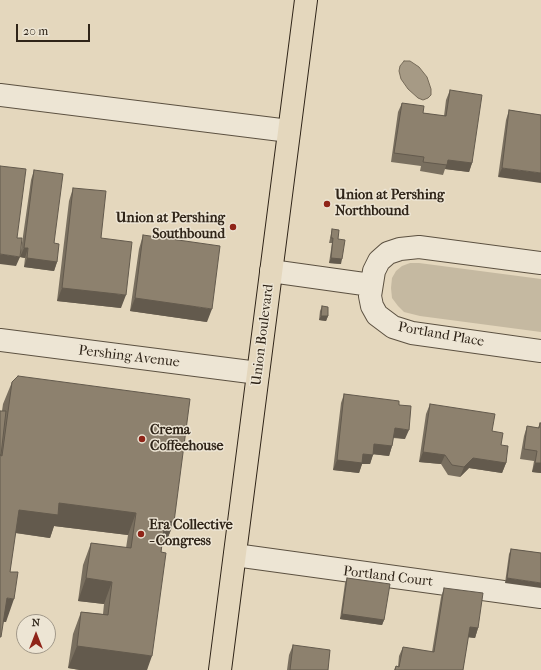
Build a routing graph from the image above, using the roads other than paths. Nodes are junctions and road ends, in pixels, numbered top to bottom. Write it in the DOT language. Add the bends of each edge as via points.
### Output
graph roads {
  1 [pos="306,0"];
  2 [pos="0,95"];
  3 [pos="290,131"];
  4 [pos="541,263"];
  5 [pos="271,271"];
  6 [pos="371,284"];
  7 [pos="0,340"];
  8 [pos="541,351"];
  9 [pos="258,373"];
  10 [pos="235,555"];
  11 [pos="541,597"];
  12 [pos="220,670"];
  1 -- 3 [label="main road, Union Boulevard"];
  2 -- 3 [label="street"];
  3 -- 5 [label="main road, Union Boulevard"];
  4 -- 6 [label="street, Portland Place" via="419,246 388,253 374,271"];
  5 -- 6 [label="street"];
  5 -- 9 [label="main road, Union Boulevard"];
  6 -- 8 [label="street, Portland Place" via="372,306 377,315 393,327 412,333"];
  7 -- 9 [label="street, Pershing Avenue"];
  9 -- 10 [label="main road, Union Boulevard"];
  10 -- 11 [label="street, Portland Court"];
  10 -- 12 [label="main road, Union Boulevard"];
}
